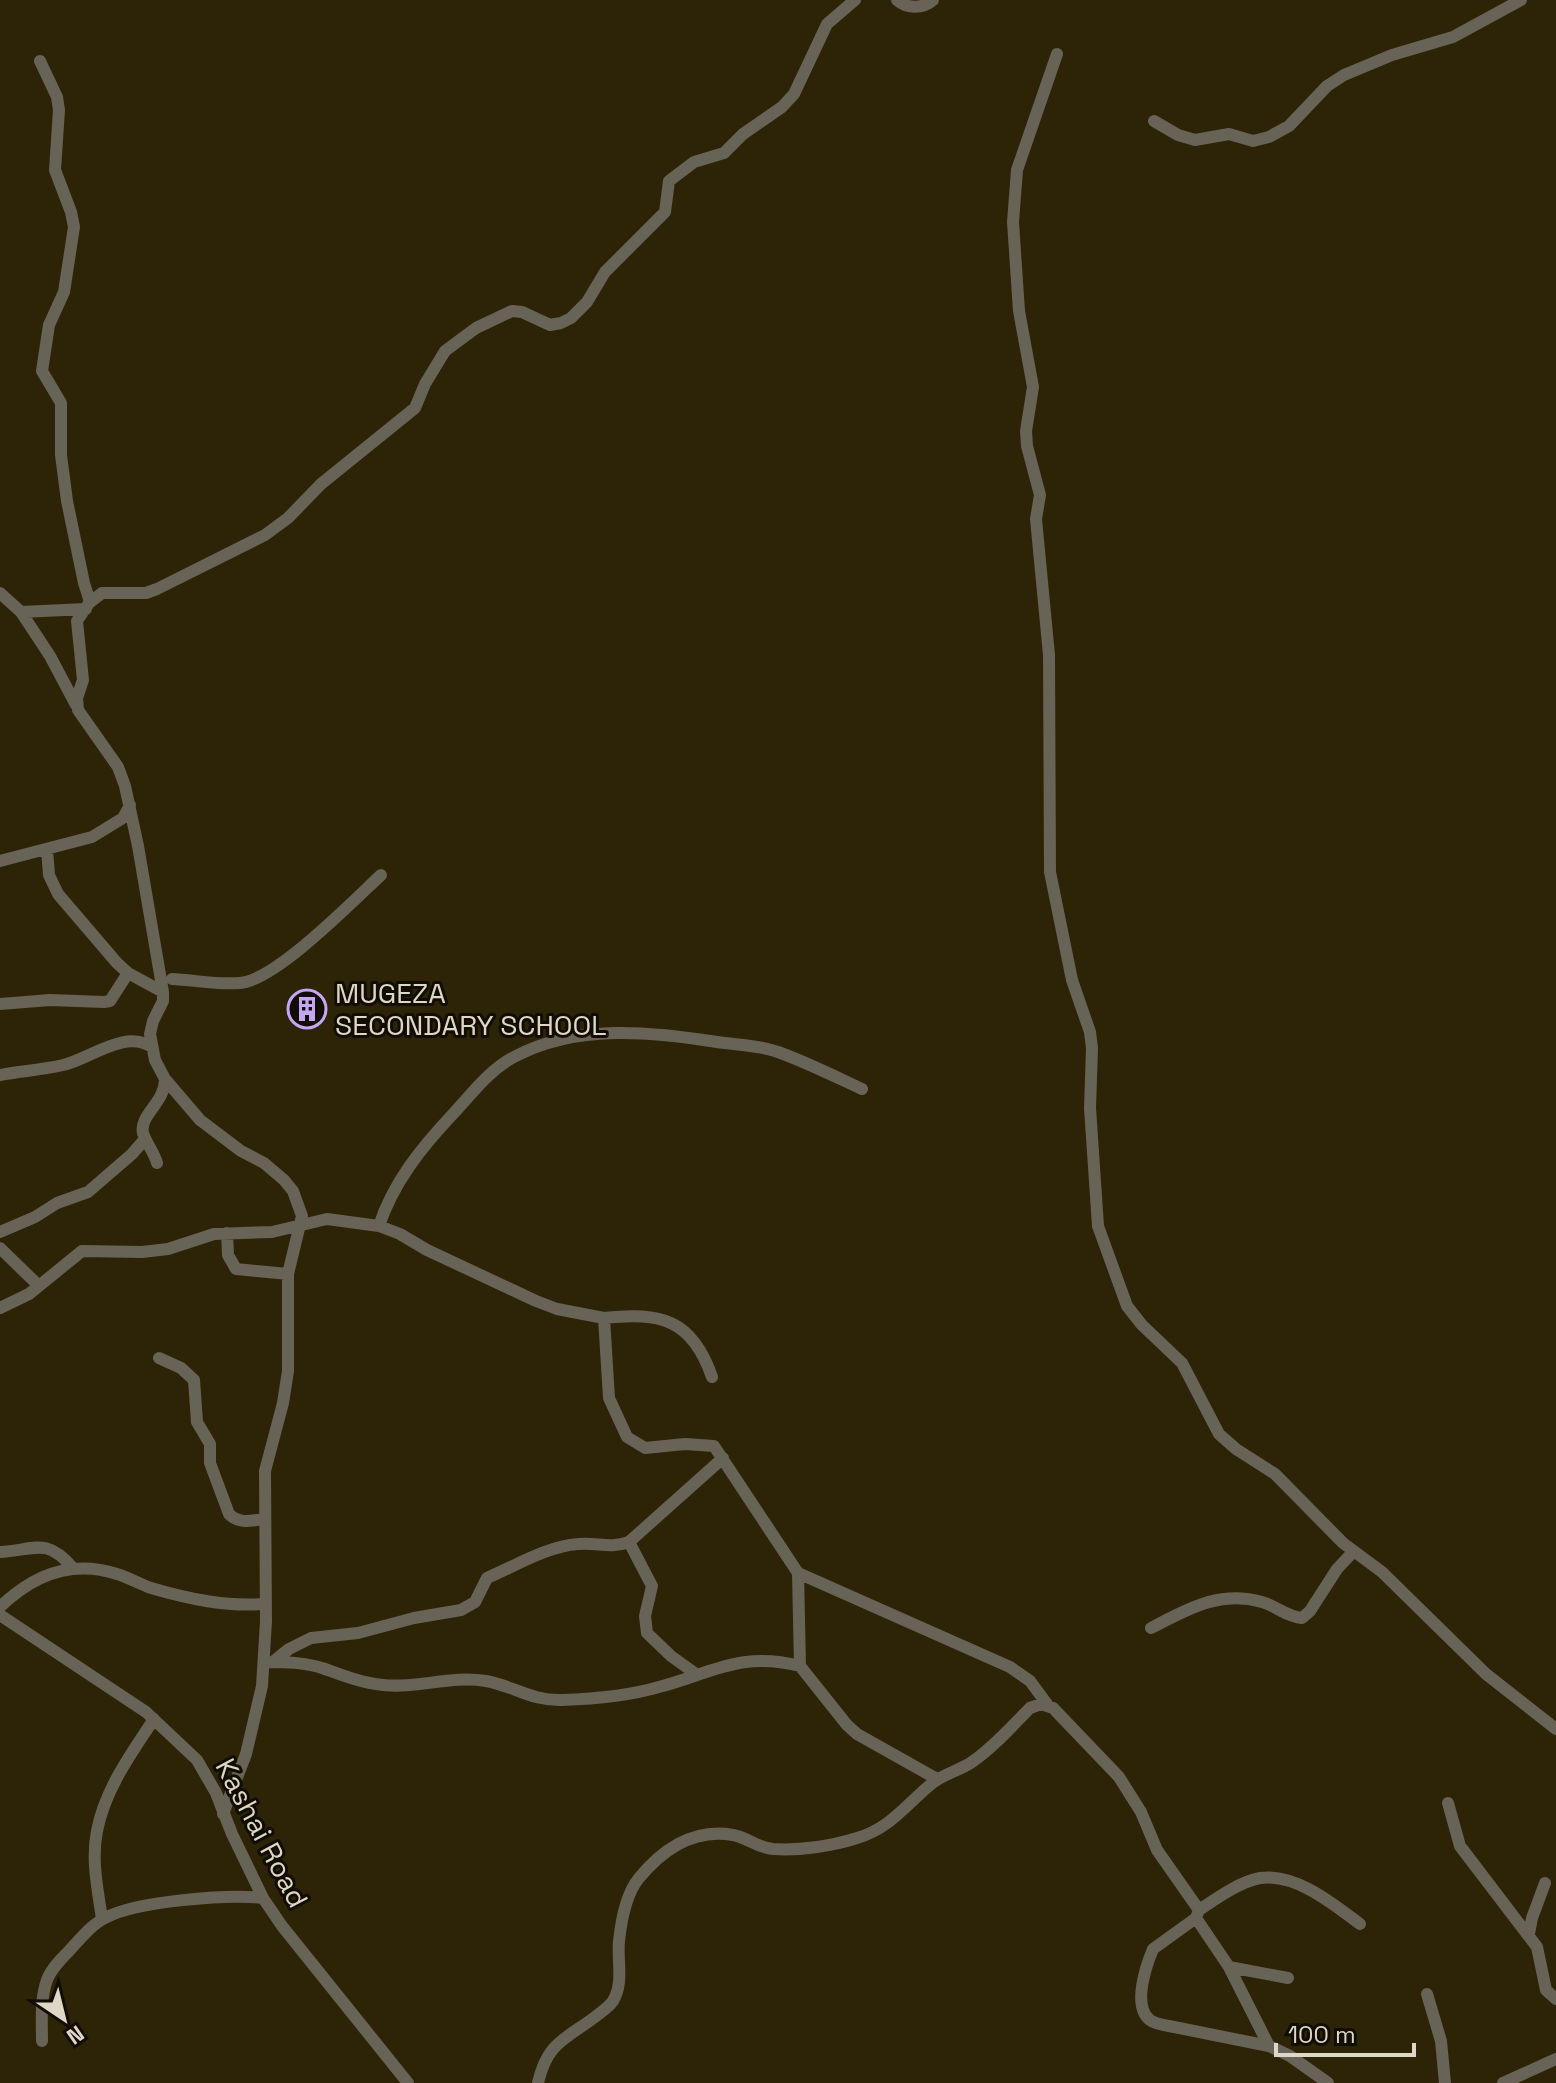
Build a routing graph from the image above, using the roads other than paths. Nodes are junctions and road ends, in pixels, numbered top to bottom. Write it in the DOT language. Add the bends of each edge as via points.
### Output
graph roads {
  1 [pos="855,0"];
  2 [pos="897,0"];
  3 [pos="933,0"];
  4 [pos="1521,0"];
  5 [pos="1057,54"];
  6 [pos="40,61"];
  7 [pos="1154,121"];
  8 [pos="0,593"];
  9 [pos="88,606"];
  10 [pos="21,612"];
  11 [pos="78,710"];
  12 [pos="130,805"];
  13 [pos="47,849"];
  14 [pos="0,861"];
  15 [pos="381,875"];
  16 [pos="128,973"];
  17 [pos="172,979"];
  18 [pos="163,992"];
  19 [pos="0,1004"];
  20 [pos="152,1047"];
  21 [pos="0,1075"];
  22 [pos="165,1079"];
  23 [pos="862,1089"];
  24 [pos="145,1139"];
  25 [pos="157,1163"];
  26 [pos="301,1225"];
  27 [pos="379,1226"];
  28 [pos="0,1232"];
  29 [pos="227,1233"];
  30 [pos="0,1248"];
  31 [pos="288,1274"];
  32 [pos="38,1285"];
  33 [pos="0,1308"];
  34 [pos="604,1318"];
  35 [pos="159,1358"];
  36 [pos="712,1377"];
  37 [pos="723,1458"];
  38 [pos="264,1519"];
  39 [pos="629,1542"];
  40 [pos="0,1552"];
  41 [pos="1353,1552"];
  42 [pos="72,1567"];
  43 [pos="798,1573"];
  44 [pos="265,1604"];
  45 [pos="0,1607"];
  46 [pos="0,1615"];
  47 [pos="1151,1628"];
  48 [pos="269,1662"];
  49 [pos="800,1666"];
  50 [pos="696,1674"];
  51 [pos="1047,1704"];
  52 [pos="154,1719"];
  53 [pos="1556,1729"];
  54 [pos="937,1779"];
  55 [pos="1448,1803"];
  56 [pos="223,1814"];
  57 [pos="1545,1883"];
  58 [pos="263,1898"];
  59 [pos="1198,1914"];
  60 [pos="102,1919"];
  61 [pos="1360,1924"];
  62 [pos="1529,1934"];
  63 [pos="1229,1967"];
  64 [pos="1288,1978"];
  65 [pos="1427,1994"];
  66 [pos="1556,1999"];
  67 [pos="42,2041"];
  68 [pos="1269,2046"];
  69 [pos="1556,2059"];
  70 [pos="408,2083"];
  71 [pos="538,2083"];
  72 [pos="1328,2083"];
  73 [pos="1445,2083"];
  74 [pos="1503,2083"];
  1 -- 9 [label="street" via="827,24 794,94 782,107 724,153 694,162 669,181 665,212 605,272 571,318 550,325 512,311 476,328 445,351 415,408 265,535 157,589 102,593"];
  2 -- 3 [label="street" via="914,7"];
  4 -- 7 [label="street" via="1453,37 1344,75 1289,126 1269,137 1253,141 1229,134 1195,140"];
  5 -- 41 [label="street" via="1017,170 1013,222 1019,311 1033,387 1027,446 1040,495 1036,519 1049,655 1050,872 1072,980 1090,1032 1098,1226 1127,1306 1182,1363 1219,1434 1275,1474"];
  6 -- 9 [label="street" via="57,97 55,170 74,227 64,292 49,325 42,371 61,403 67,501"];
  8 -- 10 [label="street"];
  9 -- 10 [label="street"];
  9 -- 11 [label="street" via="77,621 83,680"];
  10 -- 11 [label="street"];
  11 -- 12 [label="street" via="118,767"];
  12 -- 13 [label="street" via="123,818 102,833"];
  12 -- 18 [label="street"];
  13 -- 14 [label="street"];
  13 -- 16 [label="street" via="49,875 58,894"];
  15 -- 17 [label="street" via="334,921 254,980"];
  16 -- 18 [label="street"];
  16 -- 19 [label="street" via="110,1001"];
  18 -- 20 [label="street" via="150,1034"];
  20 -- 21 [label="street" via="122,1043 66,1064"];
  20 -- 22 [label="street"];
  22 -- 24 [label="street" via="162,1097 145,1119"];
  22 -- 26 [label="street" via="200,1120 284,1180 299,1206"];
  23 -- 27 [label="street" via="775,1051 707,1040 625,1031 548,1044 493,1072 439,1129 396,1186"];
  24 -- 25 [label="street"];
  24 -- 28 [label="street" via="88,1192"];
  26 -- 27 [label="street" via="327,1219"];
  26 -- 29 [label="street"];
  26 -- 31 [label="street"];
  27 -- 34 [label="street" via="536,1301"];
  29 -- 31 [label="street" via="228,1255 236,1269"];
  29 -- 32 [label="street" via="168,1249 82,1251"];
  30 -- 32 [label="street"];
  31 -- 38 [label="street" via="288,1371 265,1471"];
  32 -- 33 [label="street"];
  34 -- 36 [label="street" via="640,1314 676,1327 703,1351"];
  34 -- 37 [label="street" via="609,1398 627,1437 645,1448 714,1446"];
  35 -- 38 [label="street" via="194,1380 197,1422 210,1444 210,1463 229,1514 241,1522"];
  37 -- 39 [label="street"];
  37 -- 43 [label="street"];
  38 -- 44 [label="street"];
  39 -- 48 [label="street" via="610,1547 577,1543 542,1554 487,1578 475,1602 461,1610 311,1638"];
  39 -- 50 [label="street" via="652,1586 647,1633"];
  40 -- 42 [label="street" via="51,1548"];
  41 -- 47 [label="street" via="1302,1618 1233,1596 1192,1607"];
  41 -- 53 [label="street" via="1402,1590 1486,1674"];
  42 -- 44 [label="street" via="117,1574 202,1601"];
  42 -- 45 [label="street" via="28,1585"];
  43 -- 49 [label="street"];
  43 -- 51 [label="street" via="1010,1667 1030,1681"];
  44 -- 48 [label="street"];
  46 -- 52 [label="street, Kashai Road"];
  48 -- 50 [label="street" via="315,1666 381,1685 490,1681 539,1699 560,1700 635,1693"];
  48 -- 56 [label="street" via="246,1754"];
  49 -- 50 [label="street" via="743,1662"];
  49 -- 54 [label="street" via="857,1734"];
  51 -- 54 [label="street" via="1030,1708 983,1754"];
  51 -- 59 [label="street" via="1119,1777"];
  52 -- 56 [label="street, Kashai Road" via="197,1760"];
  52 -- 60 [label="street" via="120,1769 97,1830"];
  54 -- 71 [label="street" via="892,1820 857,1838 773,1849 731,1834 679,1842 666,1850 637,1880 627,1901 614,1999 548,2052"];
  55 -- 62 [label="street" via="1460,1846"];
  56 -- 58 [label="street, Kashai Road"];
  57 -- 62 [label="street"];
  58 -- 60 [label="street" via="235,1895 166,1903"];
  58 -- 70 [label="street, Kashai Road"];
  59 -- 61 [label="street" via="1247,1882 1272,1878 1311,1891"];
  59 -- 63 [label="street"];
  59 -- 68 [label="street" via="1153,1949 1141,2000 1146,2016 1154,2023"];
  60 -- 67 [label="street" via="47,1979"];
  62 -- 66 [label="street" via="1540,1955 1546,1990"];
  63 -- 64 [label="street"];
  63 -- 68 [label="street"];
  65 -- 73 [label="street" via="1441,2041"];
  68 -- 72 [label="street"];
  69 -- 74 [label="street"];
}
